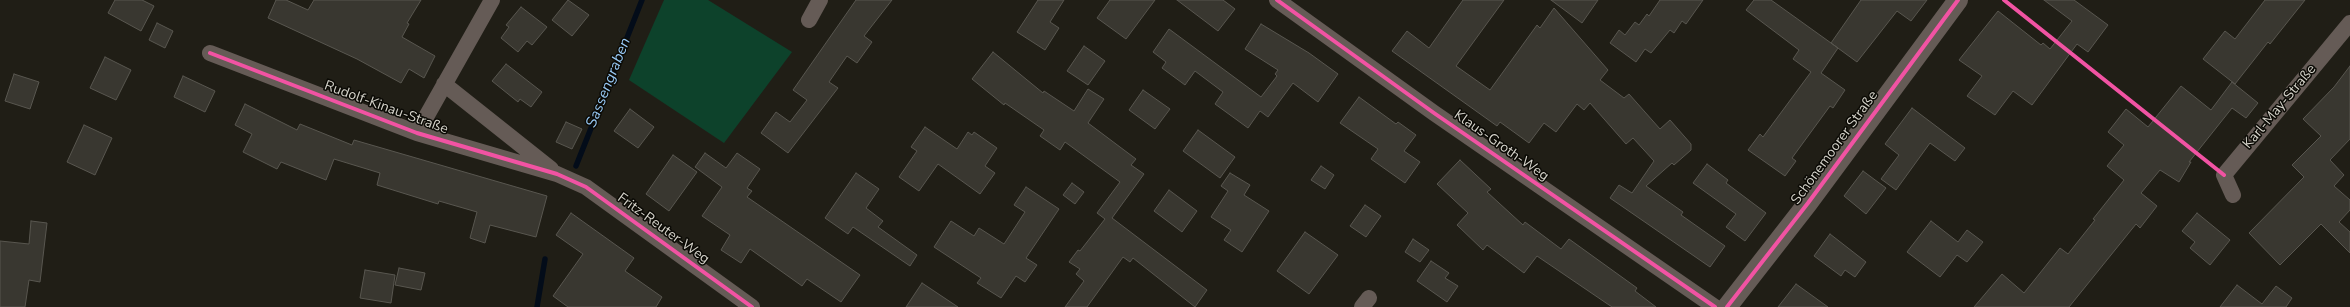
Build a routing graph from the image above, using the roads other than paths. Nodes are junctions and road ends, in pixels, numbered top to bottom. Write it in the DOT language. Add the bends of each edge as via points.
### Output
graph roads {
  1 [pos="492,0"];
  2 [pos="820,0"];
  3 [pos="1277,0"];
  4 [pos="1958,0"];
  5 [pos="809,20"];
  6 [pos="2350,23"];
  7 [pos="210,54"];
  8 [pos="444,84"];
  9 [pos="417,133"];
  10 [pos="557,174"];
  11 [pos="2233,195"];
  12 [pos="752,307"];
  13 [pos="1715,307"];
  14 [pos="1727,307"];
  1 -- 8 [label="street, Rudolf-Kinau-Straße"];
  2 -- 5 [label="street"];
  3 -- 13 [label="street, Klaus-Groth-Weg" via="1434,113"];
  4 -- 14 [label="street, Schönemoorer Straße" via="1808,203"];
  6 -- 11 [label="street, Karl-May-Straße" via="2224,175"];
  7 -- 9 [label="street, Rudolf-Kinau-Straße"];
  8 -- 9 [label="street, Rudolf-Kinau-Straße"];
  8 -- 10 [label="street"];
  9 -- 10 [label="street, Rudolf-Kinau-Straße"];
  10 -- 12 [label="street, Fritz-Reuter-Weg" via="586,186"];
}
